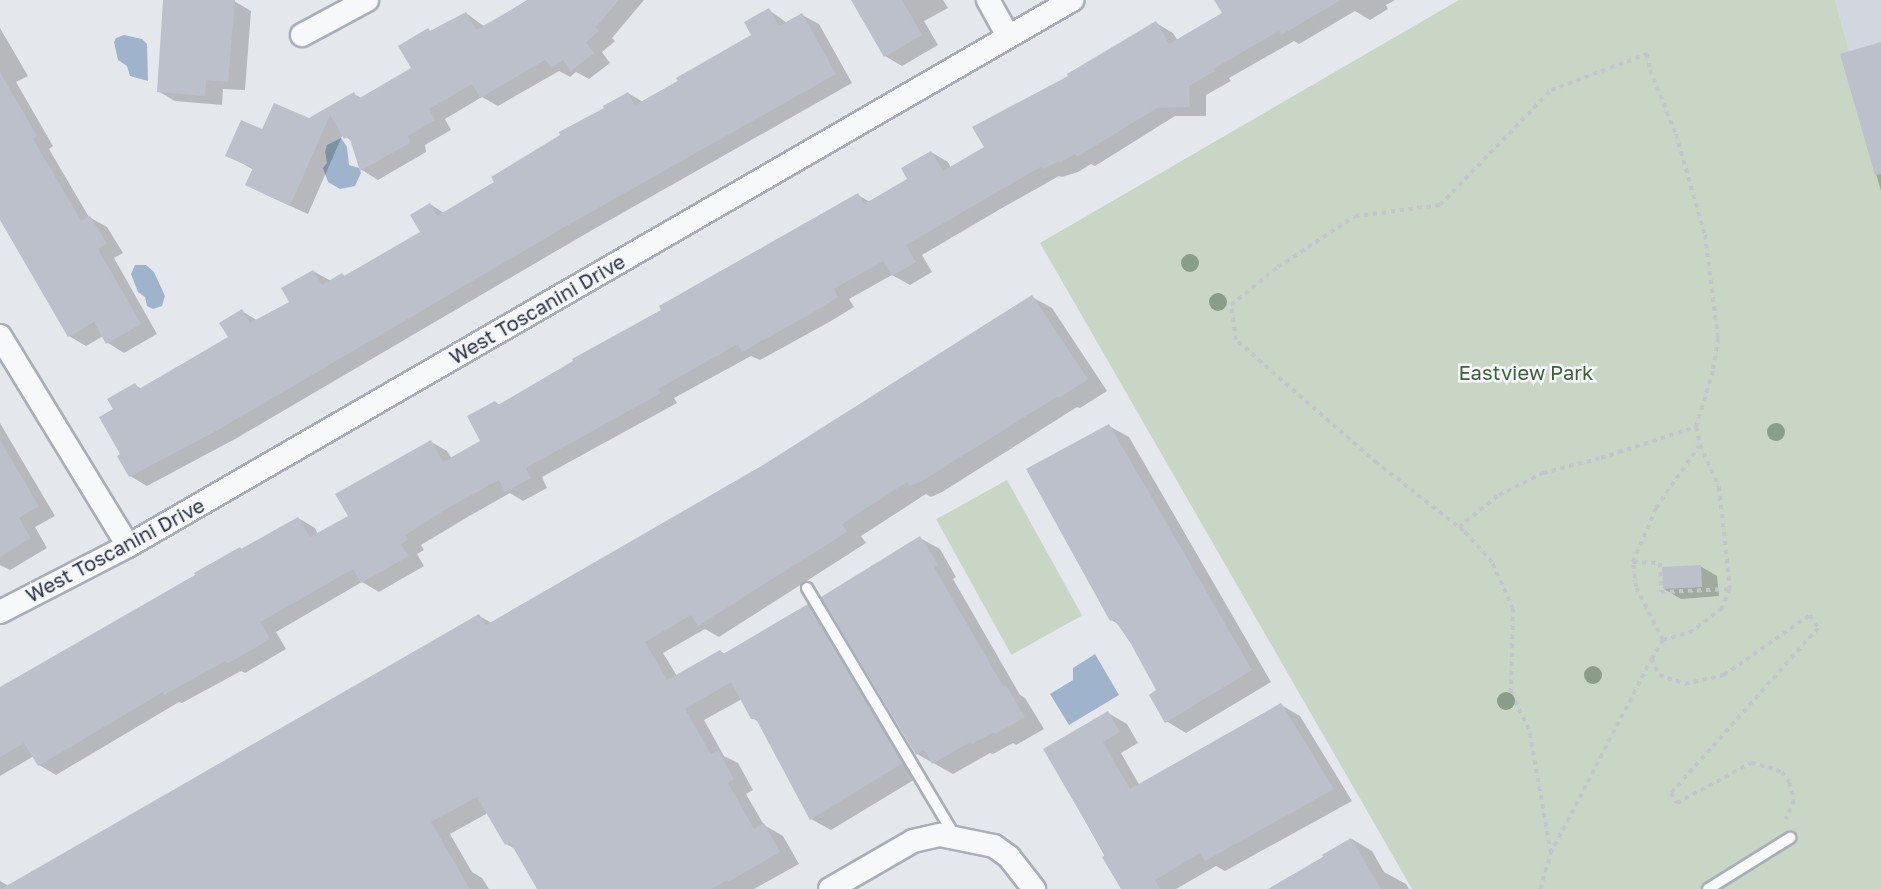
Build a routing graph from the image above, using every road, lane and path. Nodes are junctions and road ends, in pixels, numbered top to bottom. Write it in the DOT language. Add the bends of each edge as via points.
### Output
graph roads {
  1 [pos="367,0"];
  2 [pos="988,0"];
  3 [pos="1072,0"];
  4 [pos="302,35"];
  5 [pos="1008,36"];
  6 [pos="0,336"];
  7 [pos="1696,427"];
  8 [pos="1700,445"];
  9 [pos="1459,527"];
  10 [pos="128,546"];
  11 [pos="1633,562"];
  12 [pos="807,588"];
  13 [pos="1730,589"];
  14 [pos="0,612"];
  15 [pos="1663,640"];
  16 [pos="1652,658"];
  17 [pos="1790,838"];
  18 [pos="957,839"];
  19 [pos="1551,852"];
  20 [pos="1766,853"];
  21 [pos="830,889"];
  22 [pos="1034,889"];
  23 [pos="1540,889"];
  24 [pos="1708,889"];
  1 -- 4 [label="street"];
  2 -- 5 [label="street"];
  3 -- 5 [label="street, West Toscanini Drive"];
  5 -- 10 [label="street, West Toscanini Drive"];
  6 -- 10 [label="street"];
  7 -- 8 [label="path"];
  7 -- 9 [label="path" via="1543,472 1499,495"];
  7 -- 9 [label="path" via="1718,338 1705,235 1676,134 1647,54 1551,90 1440,205 1355,216 1278,267 1231,305 1236,340 1377,463"];
  8 -- 11 [label="path" via="1656,508"];
  8 -- 13 [label="path" via="1719,487"];
  9 -- 19 [label="path" via="1492,562 1513,609 1511,693 1529,729"];
  10 -- 14 [label="street, West Toscanini Drive"];
  11 -- 13 [label="path" via="1660,563 1660,592"];
  11 -- 15 [label="path" via="1636,587"];
  12 -- 18 [label="lane"];
  13 -- 15 [label="path" via="1722,608 1694,632"];
  15 -- 16 [label="path"];
  16 -- 19 [label="path"];
  16 -- 20 [label="path" via="1659,675 1685,684 1724,675 1810,615 1818,628 1671,793 1677,803 1751,763 1782,772 1794,800"];
  17 -- 20 [label="lane"];
  18 -- 21 [label="street" via="940,835 913,841"];
  18 -- 22 [label="street" via="994,846 1009,857"];
  19 -- 23 [label="path"];
  20 -- 24 [label="lane"];
}
